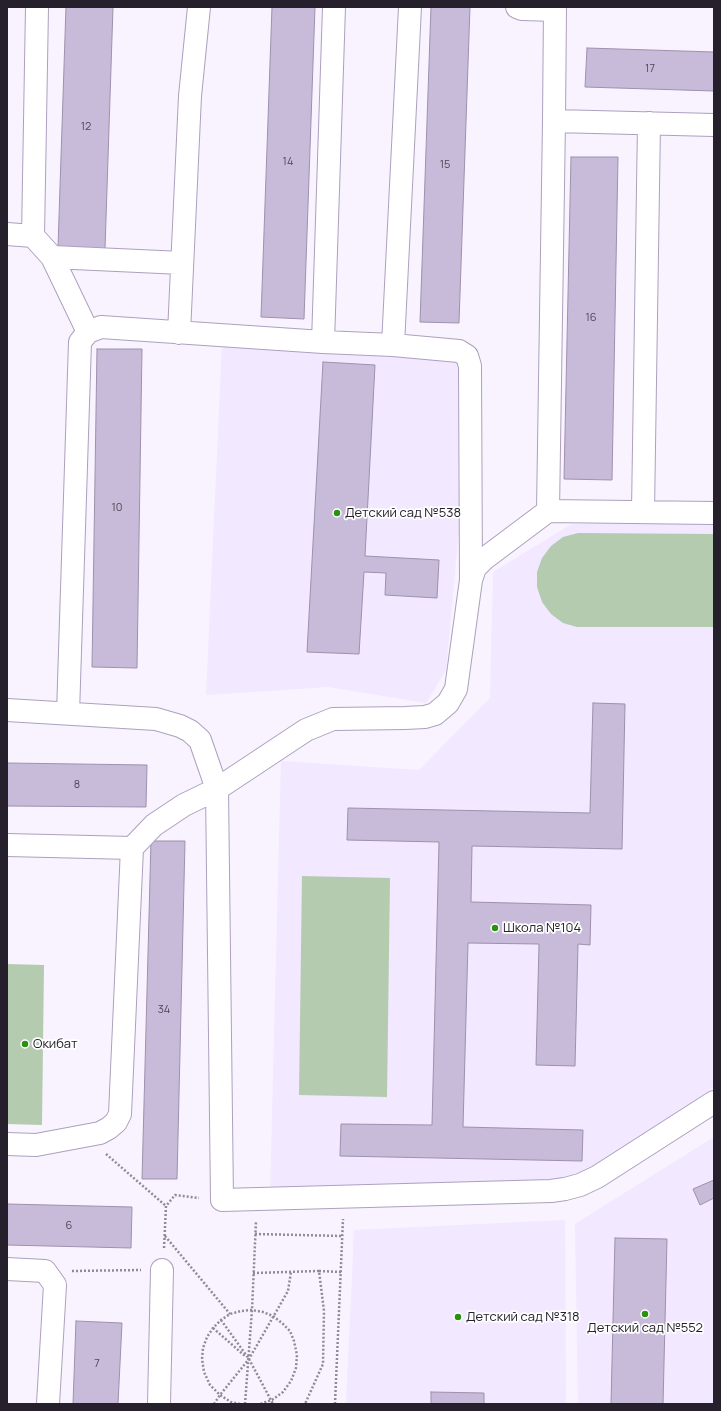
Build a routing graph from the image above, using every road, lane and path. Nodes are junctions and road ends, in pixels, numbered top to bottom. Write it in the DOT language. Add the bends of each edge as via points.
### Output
graph roads {
  1 [pos="37,7"];
  2 [pos="199,7"];
  3 [pos="334,7"];
  4 [pos="410,7"];
  5 [pos="517,7"];
  6 [pos="555,9"];
  7 [pos="554,121"];
  8 [pos="649,123"];
  9 [pos="714,125"];
  10 [pos="7,234"];
  11 [pos="33,236"];
  12 [pos="52,257"];
  13 [pos="182,263"];
  14 [pos="88,332"];
  15 [pos="179,333"];
  16 [pos="323,342"];
  17 [pos="393,345"];
  18 [pos="548,511"];
  19 [pos="643,511"];
  20 [pos="714,513"];
  21 [pos="471,580"];
  22 [pos="7,710"];
  23 [pos="68,713"];
  24 [pos="217,789"];
  25 [pos="7,845"];
  26 [pos="132,848"];
  27 [pos="714,1102"];
  28 [pos="100,1133"];
  29 [pos="7,1144"];
  30 [pos="344,1197"];
  31 [pos="257,1199"];
  32 [pos="222,1200"];
  33 [pos="166,1206"];
  34 [pos="255,1234"];
  35 [pos="164,1236"];
  36 [pos="342,1236"];
  37 [pos="7,1269"];
  38 [pos="162,1270"];
  39 [pos="46,1271"];
  40 [pos="319,1271"];
  41 [pos="290,1272"];
  42 [pos="341,1272"];
  43 [pos="253,1273"];
  44 [pos="252,1310"];
  45 [pos="230,1314"];
  46 [pos="273,1316"];
  47 [pos="221,1320"];
  48 [pos="213,1328"];
  49 [pos="249,1359"];
  50 [pos="220,1395"];
  51 [pos="272,1400"];
  52 [pos="48,1404"];
  53 [pos="159,1404"];
  54 [pos="214,1404"];
  55 [pos="240,1404"];
  56 [pos="245,1404"];
  57 [pos="260,1404"];
  58 [pos="273,1404"];
  59 [pos="305,1404"];
  60 [pos="335,1404"];
  1 -- 11 [label="street"];
  2 -- 13 [label="street" via="190,96"];
  3 -- 16 [label="street"];
  4 -- 17 [label="street"];
  5 -- 6 [label="street"];
  6 -- 7 [label="street"];
  7 -- 8 [label="street"];
  7 -- 18 [label="street"];
  8 -- 9 [label="street"];
  8 -- 19 [label="street"];
  10 -- 11 [label="street"];
  11 -- 12 [label="street"];
  12 -- 13 [label="street"];
  12 -- 14 [label="street"];
  13 -- 15 [label="street"];
  14 -- 15 [label="street" via="101,328"];
  14 -- 23 [label="street" via="80,342"];
  15 -- 16 [label="street"];
  16 -- 17 [label="street"];
  17 -- 21 [label="street" via="459,351 467,356 470,366"];
  18 -- 19 [label="street"];
  18 -- 21 [label="street" via="484,559 475,568"];
  19 -- 20 [label="street"];
  21 -- 24 [label="street" via="459,680 453,696 442,709 435,714 420,717 333,719 306,730"];
  22 -- 23 [label="street"];
  23 -- 24 [label="street" via="156,719 190,731 200,740"];
  24 -- 26 [label="street" via="184,805 154,825"];
  24 -- 32 [label="street"];
  25 -- 26 [label="street"];
  26 -- 28 [label="street" via="120,1114 116,1122"];
  27 -- 30 [label="street" via="597,1177 565,1189"];
  28 -- 29 [label="street" via="36,1145"];
  28 -- 33 [label="path" via="101,1145 106,1154"];
  30 -- 31 [label="street"];
  30 -- 36 [label="path"];
  31 -- 32 [label="street"];
  31 -- 34 [label="path"];
  32 -- 33 [label="path" via="175,1195"];
  33 -- 35 [label="path"];
  34 -- 36 [label="path"];
  34 -- 43 [label="path"];
  35 -- 38 [label="path"];
  35 -- 45 [label="path"];
  36 -- 42 [label="path"];
  37 -- 39 [label="street"];
  38 -- 39 [label="path"];
  38 -- 53 [label="street"];
  39 -- 52 [label="street" via="55,1285"];
  40 -- 41 [label="path"];
  40 -- 42 [label="path"];
  40 -- 59 [label="path" via="324,1311 323,1364"];
  41 -- 43 [label="path"];
  41 -- 46 [label="path" via="288,1291"];
  42 -- 60 [label="path"];
  43 -- 44 [label="path"];
  44 -- 45 [label="path"];
  44 -- 46 [label="path"];
  44 -- 49 [label="path"];
  45 -- 47 [label="path"];
  46 -- 49 [label="path"];
  46 -- 51 [label="path" via="290,1331 297,1355 291,1381 283,1392"];
  47 -- 48 [label="path"];
  47 -- 49 [label="path"];
  48 -- 49 [label="path"];
  48 -- 50 [label="path" via="203,1348 202,1359 210,1385"];
  49 -- 50 [label="path"];
  49 -- 51 [label="path"];
  49 -- 56 [label="path"];
  50 -- 54 [label="path"];
  50 -- 55 [label="path"];
  51 -- 57 [label="path"];
  51 -- 58 [label="path"];
}
